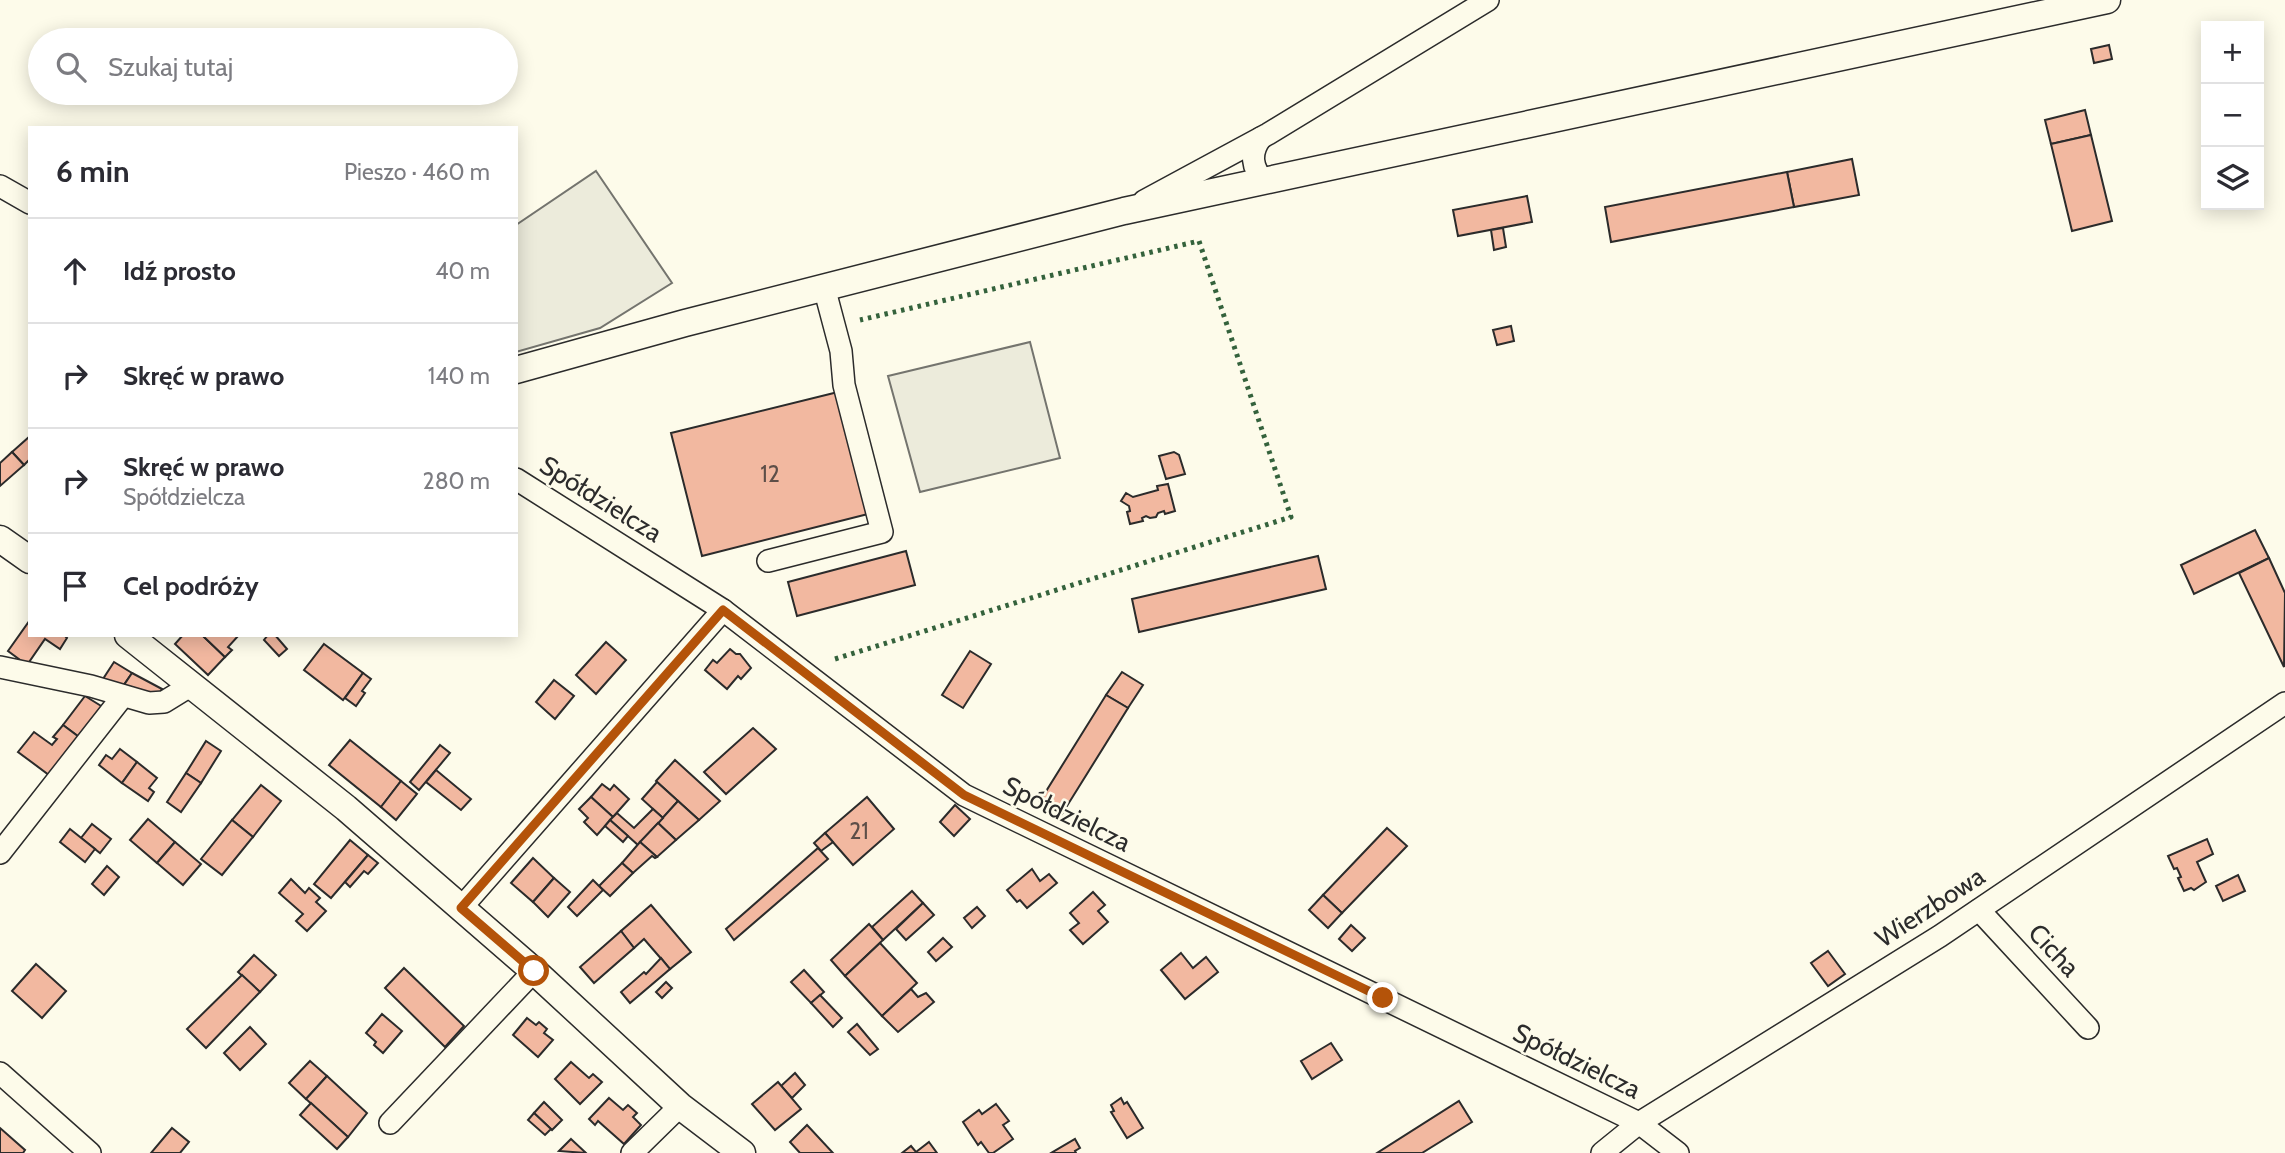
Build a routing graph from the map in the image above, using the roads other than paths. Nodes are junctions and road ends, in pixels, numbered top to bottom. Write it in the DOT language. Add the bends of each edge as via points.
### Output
graph roads {
  1 [pos="1488,0"];
  2 [pos="2106,0"];
  3 [pos="1261,138"];
  4 [pos="1265,181"];
  5 [pos="0,186"];
  6 [pos="28,202"];
  7 [pos="1124,211"];
  8 [pos="824,287"];
  9 [pos="518,369"];
  10 [pos="518,480"];
  11 [pos="0,539"];
  12 [pos="28,560"];
  13 [pos="768,561"];
  14 [pos="723,610"];
  15 [pos="130,637"];
  16 [pos="0,667"];
  17 [pos="190,686"];
  18 [pos="123,696"];
  19 [pos="2285,703"];
  20 [pos="0,853"];
  21 [pos="461,908"];
  22 [pos="1979,910"];
  23 [pos="534,971"];
  24 [pos="2088,1028"];
  25 [pos="0,1073"];
  26 [pos="680,1106"];
  27 [pos="390,1123"];
  28 [pos="1639,1123"];
  29 [pos="90,1153"];
  30 [pos="632,1153"];
  31 [pos="741,1153"];
  32 [pos="1602,1153"];
  33 [pos="1678,1153"];
  1 -- 3 [label="street"];
  2 -- 4 [label="main road"];
  3 -- 4 [label="street" via="1254,162"];
  3 -- 7 [label="street"];
  4 -- 7 [label="main road"];
  5 -- 6 [label="street"];
  7 -- 8 [label="main road"];
  8 -- 9 [label="main road"];
  8 -- 13 [label="street" via="841,351 844,386 883,532"];
  10 -- 14 [label="street, Spółdzielcza"];
  11 -- 12 [label="main road"];
  14 -- 21 [label="street"];
  14 -- 28 [label="street, Spółdzielcza" via="964,795"];
  15 -- 17 [label="main road"];
  16 -- 18 [label="street"];
  17 -- 18 [label="street" via="157,703"];
  17 -- 21 [label="main road" via="327,792"];
  18 -- 20 [label="street"];
  19 -- 22 [label="street, Wierzbowa"];
  21 -- 23 [label="main road"];
  22 -- 24 [label="street, Cicha"];
  22 -- 28 [label="street, Wierzbowa"];
  23 -- 26 [label="main road"];
  23 -- 27 [label="street"];
  25 -- 29 [label="street"];
  26 -- 30 [label="street"];
  26 -- 31 [label="main road"];
  28 -- 32 [label="street, Wierzbowa"];
  28 -- 33 [label="street, Spółdzielcza"];
}
